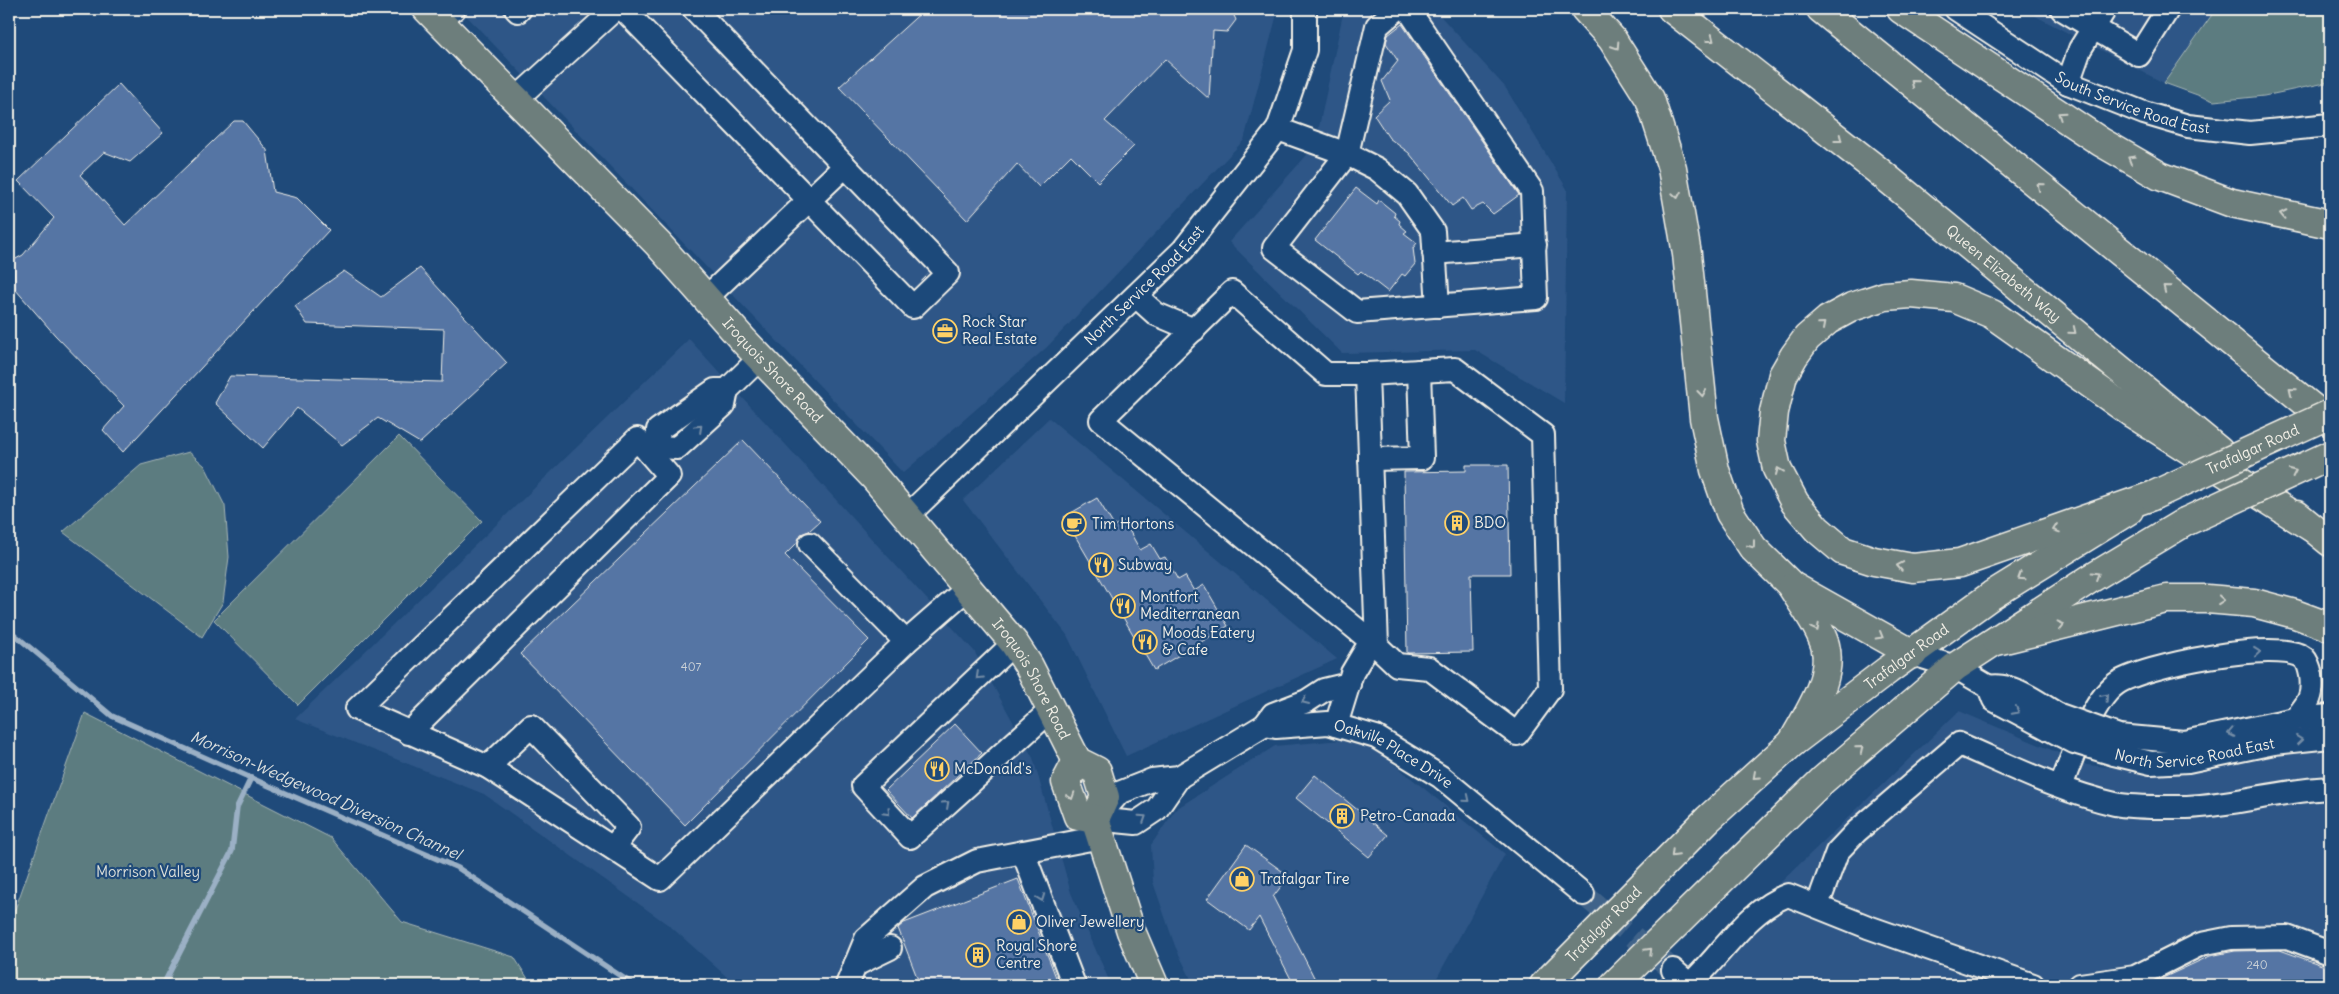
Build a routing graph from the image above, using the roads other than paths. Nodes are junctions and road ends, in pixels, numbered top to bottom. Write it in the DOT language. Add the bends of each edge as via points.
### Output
graph roads {
  1 [pos="516,9"];
  2 [pos="520,9"];
  3 [pos="615,9"];
  4 [pos="623,9"];
  5 [pos="694,9"];
  6 [pos="1305,9"];
  7 [pos="1396,9"];
  8 [pos="1408,9"];
  9 [pos="1585,9"];
  10 [pos="1672,9"];
  11 [pos="1821,9"];
  12 [pos="1901,9"];
  13 [pos="1956,9"];
  14 [pos="2062,9"];
  15 [pos="2168,9"];
  16 [pos="440,12"];
  17 [pos="2099,18"];
  18 [pos="2068,83"];
  19 [pos="515,100"];
  20 [pos="2330,125"];
  21 [pos="1278,128"];
  22 [pos="1347,154"];
  23 [pos="845,166"];
  24 [pos="809,200"];
  25 [pos="2330,224"];
  26 [pos="1535,245"];
  27 [pos="1434,253"];
  28 [pos="1136,296"];
  29 [pos="706,298"];
  30 [pos="1438,306"];
  31 [pos="1194,330"];
  32 [pos="760,358"];
  33 [pos="1419,371"];
  34 [pos="1367,374"];
  35 [pos="2330,414"];
  36 [pos="2330,422"];
  37 [pos="654,450"];
  38 [pos="2330,455"];
  39 [pos="1370,459"];
  40 [pos="2152,496"];
  41 [pos="907,516"];
  42 [pos="2321,534"];
  43 [pos="810,544"];
  44 [pos="1792,586"];
  45 [pos="969,587"];
  46 [pos="2330,627"];
  47 [pos="1997,641"];
  48 [pos="906,642"];
  49 [pos="1014,643"];
  50 [pos="1374,643"];
  51 [pos="1913,654"];
  52 [pos="1955,667"];
  53 [pos="1349,684"];
  54 [pos="1051,710"];
  55 [pos="2330,716"];
  56 [pos="2295,719"];
  57 [pos="1265,725"];
  58 [pos="1336,725"];
  59 [pos="409,733"];
  60 [pos="2330,736"];
  61 [pos="1792,744"];
  62 [pos="2116,745"];
  63 [pos="488,767"];
  64 [pos="1179,777"];
  65 [pos="2060,787"];
  66 [pos="2330,788"];
  67 [pos="1098,828"];
  68 [pos="613,848"];
  69 [pos="1023,852"];
  70 [pos="1822,893"];
  71 [pos="1583,894"];
  72 [pos="890,948"];
  73 [pos="2330,953"];
  74 [pos="1673,970"];
  75 [pos="851,975"];
  76 [pos="2134,981"];
  77 [pos="1074,985"];
  78 [pos="1154,985"];
  79 [pos="1544,985"];
  80 [pos="1614,985"];
  81 [pos="1690,985"];
  82 [pos="2033,985"];
  83 [pos="2080,985"];
  1 -- 2 [label="street"];
  3 -- 19 [label="street"];
  4 -- 24 [label="street"];
  5 -- 23 [label="street"];
  6 -- 21 [label="street, North Service Road East" via="1304,50"];
  7 -- 22 [label="street" via="1377,26"];
  8 -- 26 [label="street" via="1532,191"];
  9 -- 44 [label="main road, one-way" via="1612,39 1650,99 1672,168 1687,254 1704,418 1715,470 1730,513 1753,548"];
  10 -- 42 [label="main road, Queen Elizabeth Way, one-way" via="1876,169"];
  36 -- 11 [label="main road, one-way"];
  25 -- 12 [label="main road, one-way" via="2232,203 2160,176 2101,142"];
  13 -- 18 [label="street, South Service Road East"];
  14 -- 17 [label="street"];
  15 -- 17 [label="street" via="2139,55"];
  16 -- 19 [label="main road, Iroquois Shore Road"];
  17 -- 18 [label="street" via="2080,49"];
  18 -- 20 [label="street, South Service Road East" via="2144,113 2188,126 2250,132"];
  19 -- 29 [label="main road, Iroquois Shore Road" via="658,244"];
  21 -- 22 [label="street"];
  21 -- 28 [label="street, North Service Road East" via="1183,250"];
  22 -- 27 [label="street" via="1377,169 1407,194 1433,231"];
  22 -- 30 [label="street" via="1274,248 1357,312"];
  23 -- 24 [label="street"];
  23 -- 24 [label="street" via="948,273 913,307"];
  24 -- 29 [label="street"];
  26 -- 27 [label="street"];
  26 -- 30 [label="street" via="1536,298"];
  27 -- 30 [label="street"];
  28 -- 31 [label="street" via="1156,314"];
  28 -- 41 [label="street, North Service Road East"];
  29 -- 32 [label="main road, Iroquois Shore Road"];
  31 -- 34 [label="street" via="1232,292 1326,374"];
  31 -- 50 [label="street" via="1102,420"];
  32 -- 37 [label="street" via="727,390 724,405 677,448"];
  32 -- 41 [label="main road, Iroquois Shore Road"];
  33 -- 34 [label="street"];
  33 -- 39 [label="street" via="1422,458"];
  33 -- 50 [label="street" via="1455,369 1543,434 1550,689 1517,734 1429,668 1398,665"];
  34 -- 39 [label="street"];
  35 -- 40 [label="main road, Trafalgar Road, bridge"];
  37 -- 59 [label="street" via="669,476"];
  37 -- 59 [label="street" via="637,440 357,709"];
  47 -- 38 [label="main road, one-way, bridge" via="2090,579 2185,522"];
  39 -- 50 [label="street"];
  40 -- 42 [label="main road, one-way" via="1960,563 1914,568 1874,561 1843,551 1817,529 1795,503 1777,469 1771,441 1783,375 1807,338 1828,320 1852,307 1885,296 1911,294 1954,298 1992,314 2133,414"];
  40 -- 51 [label="main road, Trafalgar Road, one-way" via="1992,596"];
  41 -- 45 [label="main road, Iroquois Shore Road"];
  43 -- 48 [label="street"];
  44 -- 51 [label="main road, one-way"];
  44 -- 61 [label="main road, one-way" via="1825,646 1827,667 1819,691"];
  45 -- 48 [label="street"];
  45 -- 49 [label="main road, Iroquois Shore Road"];
  47 -- 46 [label="main road, one-way" via="2166,600 2254,603"];
  47 -- 52 [label="main road"];
  48 -- 68 [label="street" via="660,879"];
  49 -- 54 [label="main road, Iroquois Shore Road"];
  49 -- 54 [label="street, one-way" via="863,786 910,837"];
  50 -- 53 [label="street" via="1352,673"];
  51 -- 52 [label="street, North Service Road East"];
  51 -- 61 [label="main road, Trafalgar Road"];
  52 -- 62 [label="street, North Service Road East, bridge" via="1989,687 2000,685 2029,697 2053,721"];
  80 -- 52 [label="main road, one-way" via="1823,780"];
  53 -- 57 [label="street, one-way" via="1324,690 1307,701 1273,714"];
  53 -- 58 [label="street"];
  54 -- 67 [label="main road, Iroquois Shore Road" via="1077,761 1066,782 1078,816"];
  55 -- 56 [label="street, North Service Road East"];
  56 -- 62 [label="street, North Service Road East, one-way" via="2184,742"];
  65 -- 56 [label="street, one-way" via="2100,702 2116,684 2162,667 2209,657 2275,650 2304,658 2310,669 2311,700"];
  57 -- 58 [label="street, Oakville Place Drive"];
  57 -- 64 [label="street"];
  58 -- 71 [label="street, Oakville Place Drive, one-way" via="1376,737 1440,777"];
  59 -- 63 [label="street"];
  62 -- 60 [label="street, North Service Road East, one-way" via="2151,763 2188,762 2274,743"];
  61 -- 79 [label="main road, Trafalgar Road, one-way" via="1708,819"];
  63 -- 68 [label="street"];
  63 -- 68 [label="street" via="531,726 629,827"];
  67 -- 64 [label="street, one-way" via="1136,823 1157,809"];
  64 -- 67 [label="street" via="1152,780 1119,793"];
  65 -- 66 [label="street" via="2117,805 2187,807"];
  65 -- 70 [label="street" via="1959,744 1836,852"];
  67 -- 69 [label="street"];
  67 -- 78 [label="main road" via="1131,931"];
  69 -- 75 [label="street" via="977,861 925,887 866,939"];
  69 -- 77 [label="street, one-way"];
  72 -- 75 [label="street"];
  73 -- 76 [label="street" via="2287,937 2231,938 2202,944"];
  74 -- 81 [label="street"];
  76 -- 83 [label="street"];
  81 -- 82 [label="street" via="1753,916 1772,901 1788,895"];
}
